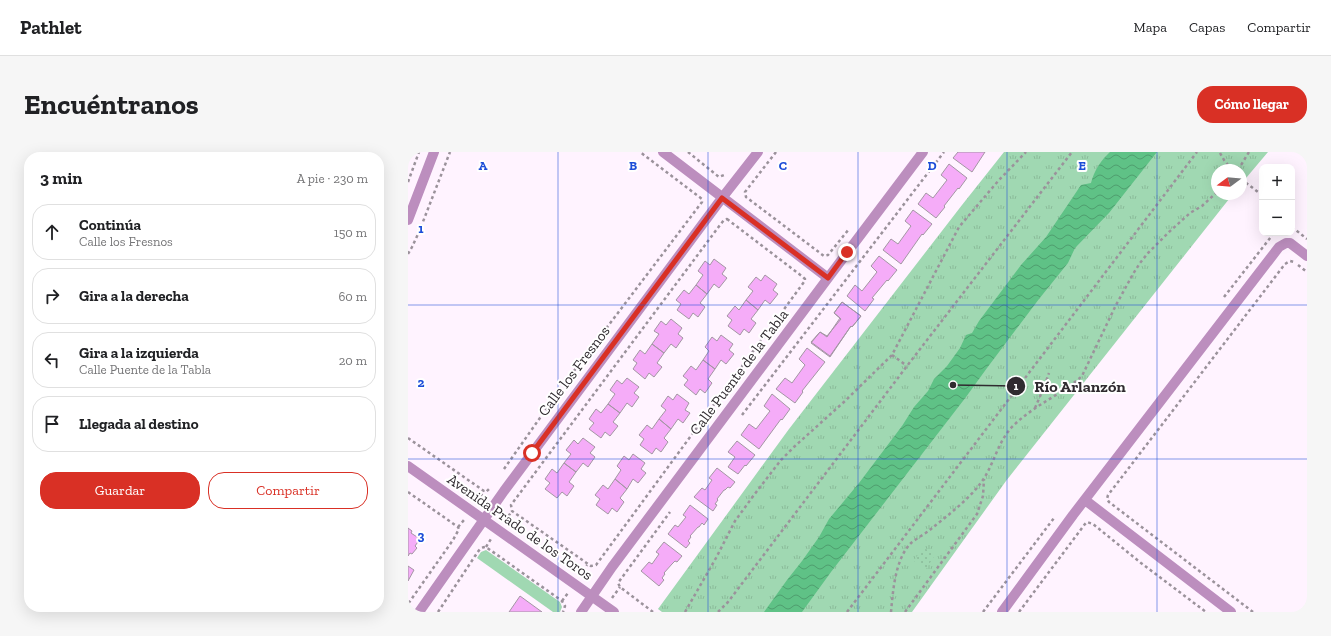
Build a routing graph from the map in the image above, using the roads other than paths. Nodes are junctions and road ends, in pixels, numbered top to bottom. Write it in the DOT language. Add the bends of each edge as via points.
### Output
graph roads {
  1 [pos="434,152"];
  2 [pos="663,152"];
  3 [pos="758,152"];
  4 [pos="923,152"];
  5 [pos="722,198"];
  6 [pos="408,220"];
  7 [pos="1307,256"];
  8 [pos="828,278"];
  9 [pos="408,466"];
  10 [pos="1085,500"];
  11 [pos="484,520"];
  12 [pos="592,596"];
  13 [pos="419,612"];
  14 [pos="581,612"];
  15 [pos="614,612"];
  16 [pos="1002,612"];
  17 [pos="1231,612"];
  1 -- 6 [label="street"];
  2 -- 5 [label="street"];
  3 -- 5 [label="street, Calle los Fresnos"];
  4 -- 8 [label="street, Calle Puente de la Tabla"];
  5 -- 8 [label="street"];
  5 -- 11 [label="street, Calle los Fresnos"];
  7 -- 10 [label="street" via="1290,243 1279,247"];
  8 -- 12 [label="street, Calle Puente de la Tabla"];
  9 -- 11 [label="street, Avenida Prado de los Toros"];
  10 -- 16 [label="street"];
  10 -- 17 [label="street"];
  11 -- 12 [label="street, Avenida Prado de los Toros"];
  11 -- 13 [label="street, Calle los Fresnos"];
  12 -- 14 [label="street, Calle Puente de la Tabla"];
  12 -- 15 [label="street, Avenida Prado de los Toros"];
}
